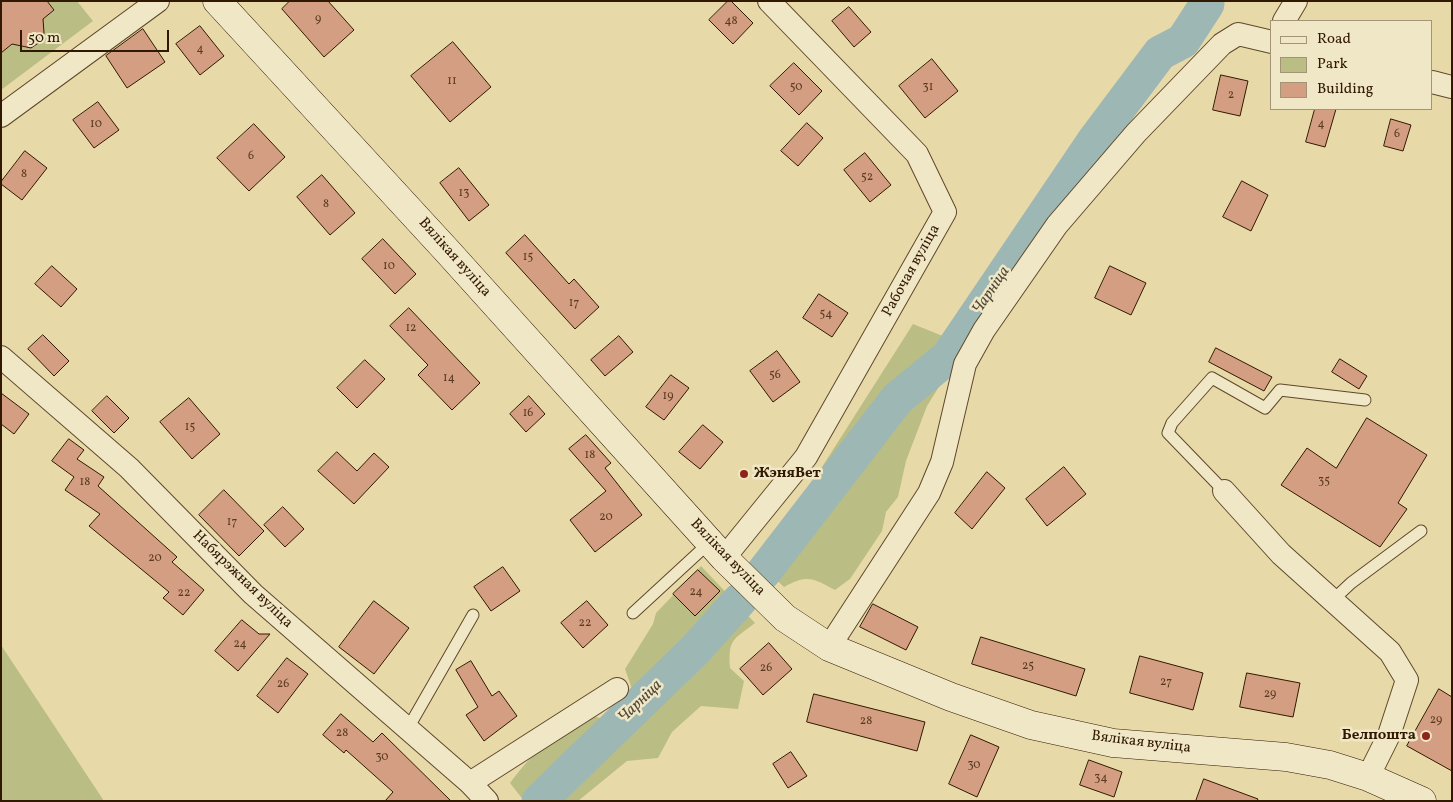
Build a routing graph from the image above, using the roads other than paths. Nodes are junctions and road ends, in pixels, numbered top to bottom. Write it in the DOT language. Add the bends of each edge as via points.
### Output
graph roads {
  1 [pos="158,1"];
  2 [pos="217,1"];
  3 [pos="769,1"];
  4 [pos="1296,1"];
  5 [pos="1285,20"];
  6 [pos="1270,42"];
  7 [pos="1433,82"];
  8 [pos="1452,87"];
  9 [pos="1,116"];
  10 [pos="1,357"];
  11 [pos="1366,400"];
  12 [pos="1224,491"];
  13 [pos="1421,531"];
  14 [pos="717,550"];
  15 [pos="1334,599"];
  16 [pos="633,613"];
  17 [pos="473,615"];
  18 [pos="829,647"];
  19 [pos="617,689"];
  20 [pos="407,730"];
  21 [pos="1368,777"];
  22 [pos="470,783"];
  23 [pos="486,801"];
  24 [pos="1422,801"];
  1 -- 9 [label="street"];
  2 -- 14 [label="main road, Вялікая вуліца"];
  3 -- 14 [label="street, Рабочая вуліца" via="917,154 945,212 806,457"];
  4 -- 5 [label="street"];
  6 -- 18 [label="street" via="1238,34 1222,44 1123,147 1057,225 984,330 965,364 942,462 929,492"];
  7 -- 8 [label="street"];
  10 -- 20 [label="street, Набярэжная вуліца" via="129,468 252,594"];
  11 -- 12 [label="lane" via="1280,390 1265,408 1212,378 1168,433"];
  12 -- 15 [label="street" via="1281,554"];
  13 -- 15 [label="lane"];
  14 -- 16 [label="lane"];
  14 -- 18 [label="main road, Вялікая вуліца" via="785,618"];
  15 -- 21 [label="street" via="1390,652 1407,680 1390,735"];
  17 -- 20 [label="lane"];
  18 -- 21 [label="main road, Вялікая вуліца" via="951,697 1031,725 1113,743 1286,757 1330,765"];
  19 -- 22 [label="street"];
  20 -- 22 [label="street, Набярэжная вуліца"];
  21 -- 24 [label="main road, Вялікая вуліца"];
  22 -- 23 [label="street, Набярэжная вуліца"];
}
